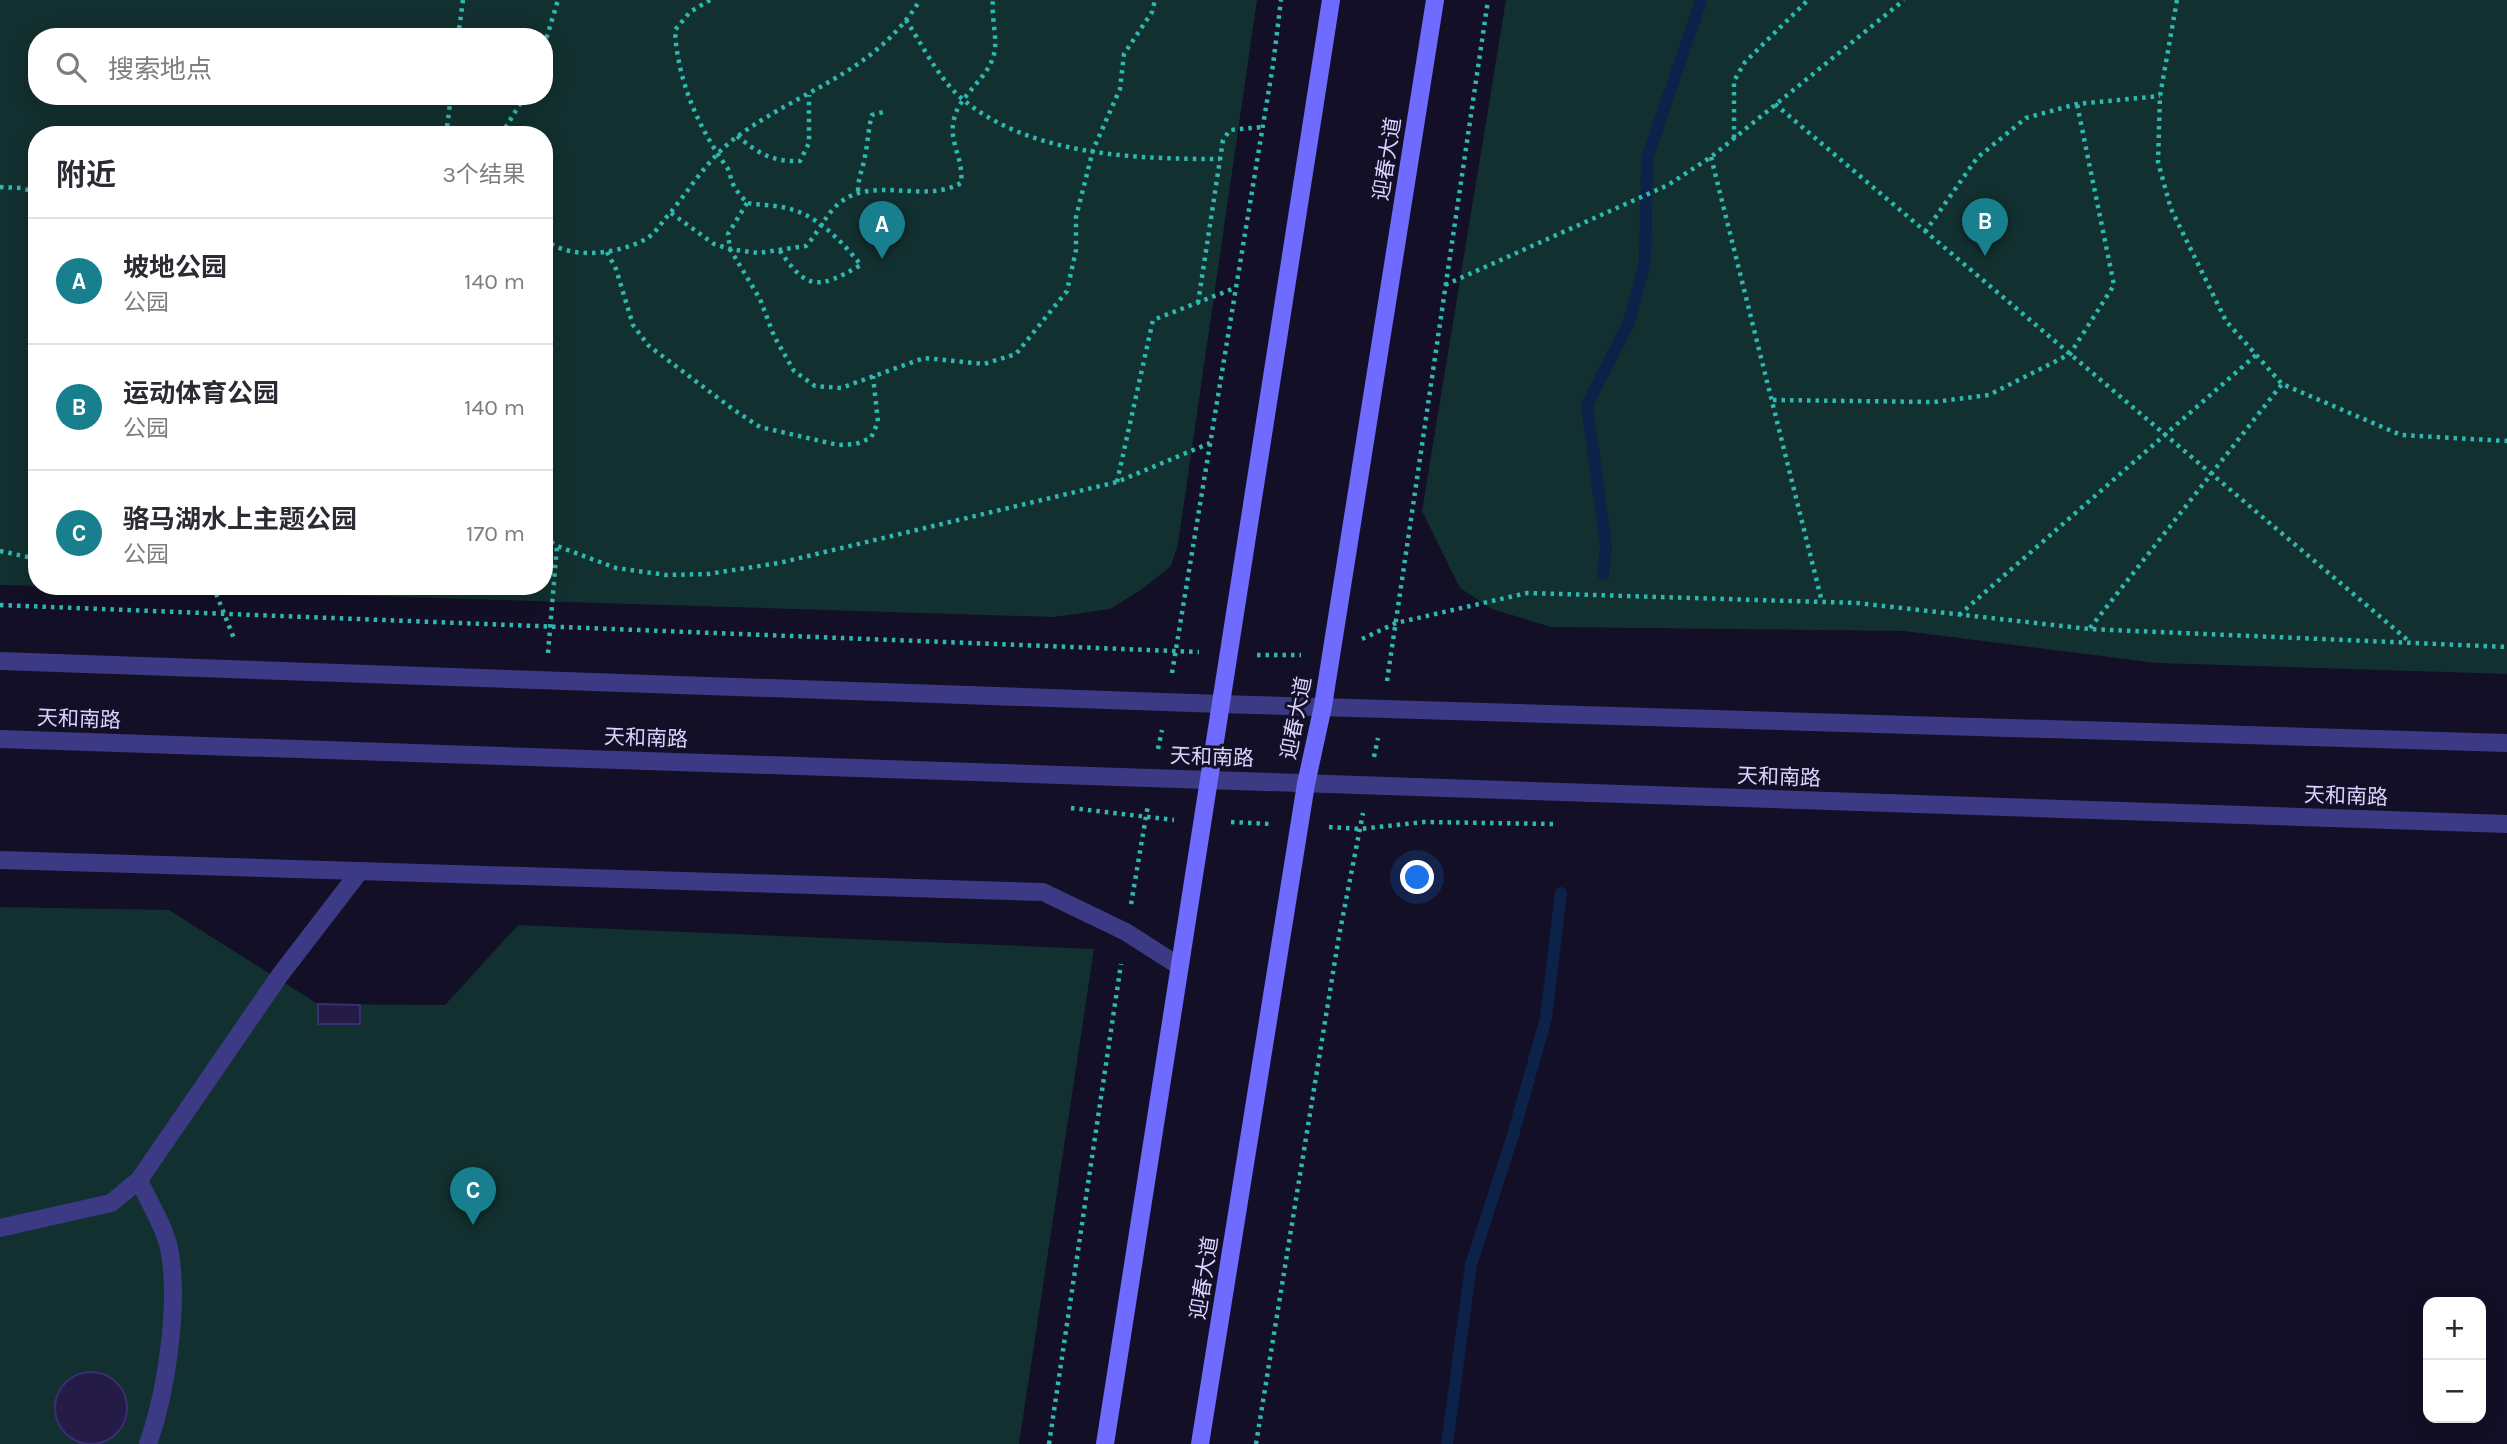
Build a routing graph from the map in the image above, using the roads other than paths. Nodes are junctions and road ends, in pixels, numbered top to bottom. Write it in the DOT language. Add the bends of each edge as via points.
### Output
graph roads {
  1 [pos="1331,0"];
  2 [pos="1435,0"];
  3 [pos="0,661"];
  4 [pos="1220,704"];
  5 [pos="1323,706"];
  6 [pos="0,739"];
  7 [pos="2507,743"];
  8 [pos="1208,779"];
  9 [pos="1306,784"];
  10 [pos="2507,824"];
  11 [pos="0,860"];
  12 [pos="360,871"];
  13 [pos="1179,966"];
  14 [pos="139,1180"];
  15 [pos="0,1228"];
  16 [pos="148,1444"];
  17 [pos="1105,1444"];
  18 [pos="1200,1444"];
  1 -- 4 [label="main road"];
  2 -- 5 [label="main road, 迎春大道"];
  3 -- 4 [label="street"];
  4 -- 5 [label="street"];
  4 -- 8 [label="main road"];
  5 -- 7 [label="street"];
  5 -- 9 [label="main road, 迎春大道"];
  6 -- 8 [label="street, 天和南路"];
  8 -- 9 [label="street, 天和南路"];
  8 -- 13 [label="main road"];
  9 -- 10 [label="street, 天和南路"];
  9 -- 18 [label="main road, 迎春大道"];
  11 -- 12 [label="street"];
  12 -- 13 [label="street" via="1043,892 1126,932"];
  12 -- 14 [label="street" via="280,975"];
  13 -- 17 [label="main road"];
  14 -- 15 [label="street" via="111,1203"];
  14 -- 16 [label="street" via="170,1252 173,1301 159,1411"];
}
